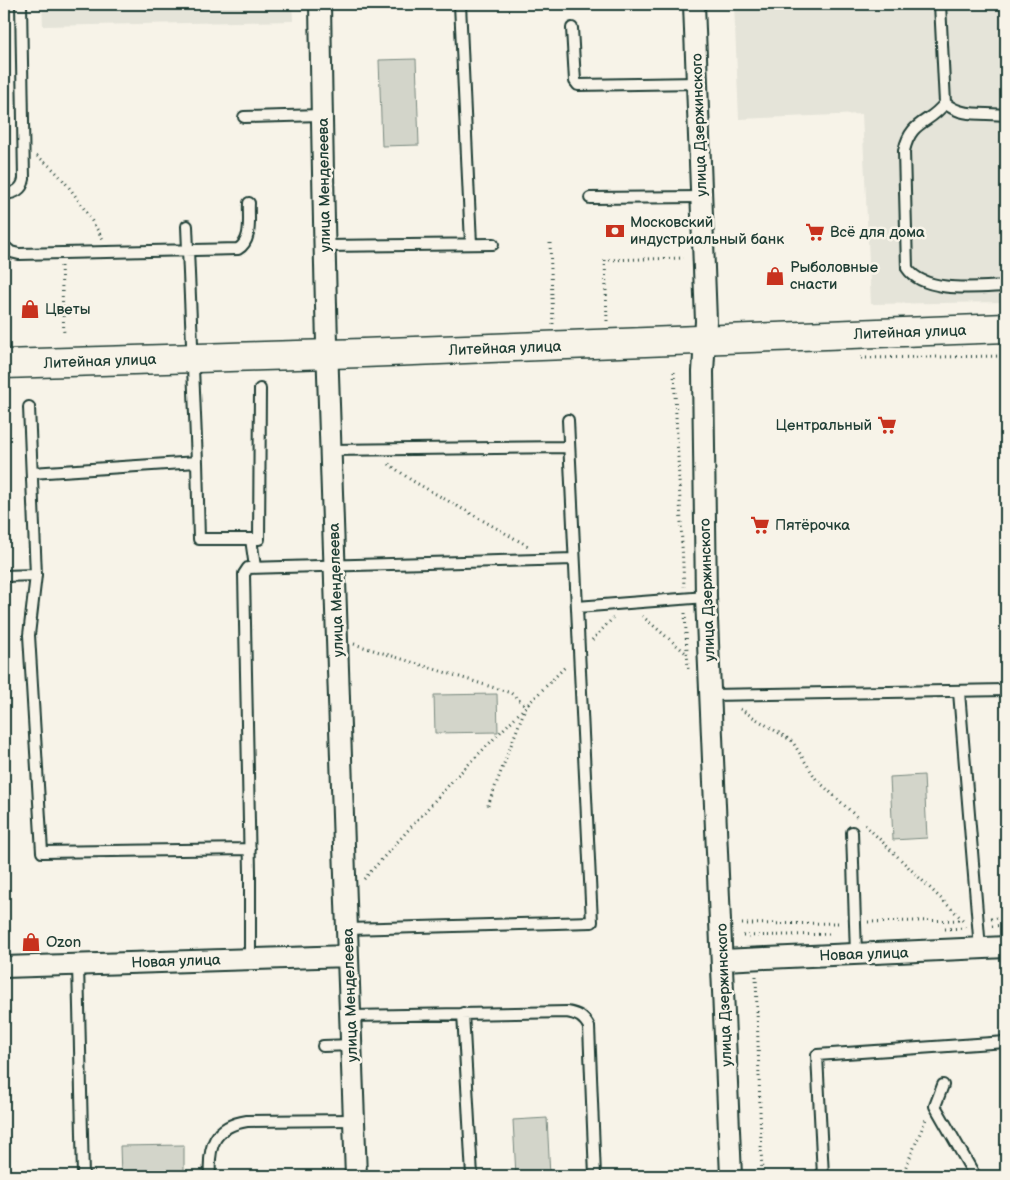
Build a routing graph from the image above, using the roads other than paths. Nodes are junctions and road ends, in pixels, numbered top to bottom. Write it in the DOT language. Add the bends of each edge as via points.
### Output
graph roads {
  1 [pos="21,4"];
  2 [pos="320,4"];
  3 [pos="460,4"];
  4 [pos="694,4"];
  5 [pos="940,4"];
  6 [pos="572,28"];
  7 [pos="697,83"];
  8 [pos="945,102"];
  9 [pos="322,115"];
  10 [pos="1006,115"];
  11 [pos="244,117"];
  12 [pos="4,194"];
  13 [pos="702,197"];
  14 [pos="590,198"];
  15 [pos="249,203"];
  16 [pos="187,226"];
  17 [pos="470,244"];
  18 [pos="493,244"];
  19 [pos="4,246"];
  20 [pos="325,246"];
  21 [pos="188,250"];
  22 [pos="1006,286"];
  23 [pos="1006,328"];
  24 [pos="706,340"];
  25 [pos="327,354"];
  26 [pos="193,358"];
  27 [pos="4,364"];
  28 [pos="260,389"];
  29 [pos="29,408"];
  30 [pos="568,420"];
  31 [pos="569,446"];
  32 [pos="330,450"];
  33 [pos="198,462"];
  34 [pos="32,473"];
  35 [pos="252,539"];
  36 [pos="574,559"];
  37 [pos="335,565"];
  38 [pos="255,567"];
  39 [pos="36,575"];
  40 [pos="4,576"];
  41 [pos="706,597"];
  42 [pos="577,607"];
  43 [pos="1006,690"];
  44 [pos="959,692"];
  45 [pos="711,696"];
  46 [pos="852,832"];
  47 [pos="250,849"];
  48 [pos="348,929"];
  49 [pos="1006,947"];
  50 [pos="980,949"];
  51 [pos="856,954"];
  52 [pos="348,956"];
  53 [pos="250,958"];
  54 [pos="722,960"];
  55 [pos="78,964"];
  56 [pos="4,967"];
  57 [pos="463,1013"];
  58 [pos="351,1016"];
  59 [pos="1006,1042"];
  60 [pos="352,1045"];
  61 [pos="323,1046"];
  62 [pos="944,1085"];
  63 [pos="354,1120"];
  64 [pos="82,1176"];
  65 [pos="210,1176"];
  66 [pos="356,1176"];
  67 [pos="472,1176"];
  68 [pos="595,1176"];
  69 [pos="731,1176"];
  70 [pos="823,1176"];
  71 [pos="974,1176"];
  1 -- 12 [label="lane" via="23,183 17,191"];
  2 -- 9 [label="street, улица Менделеева"];
  3 -- 17 [label="lane"];
  4 -- 7 [label="street, улица Дзержинского"];
  5 -- 8 [label="lane"];
  6 -- 7 [label="lane" via="575,81 578,85"];
  7 -- 13 [label="street, улица Дзержинского"];
  8 -- 10 [label="lane" via="960,112"];
  8 -- 22 [label="lane" via="941,109 913,130 904,151 908,268 919,280 938,286"];
  9 -- 11 [label="lane"];
  9 -- 20 [label="street, улица Менделеева"];
  13 -- 14 [label="lane"];
  13 -- 24 [label="street, улица Дзержинского"];
  15 -- 21 [label="lane" via="244,246 238,249"];
  16 -- 21 [label="lane"];
  17 -- 18 [label="lane"];
  17 -- 20 [label="lane"];
  19 -- 21 [label="lane" via="19,254"];
  20 -- 25 [label="street, улица Менделеева"];
  21 -- 26 [label="lane"];
  23 -- 24 [label="highway, Литейная улица"];
  24 -- 25 [label="highway, Литейная улица"];
  24 -- 41 [label="street, улица Дзержинского" via="703,372"];
  25 -- 26 [label="highway, Литейная улица"];
  25 -- 32 [label="street, улица Менделеева"];
  26 -- 27 [label="highway, Литейная улица"];
  26 -- 33 [label="lane"];
  28 -- 35 [label="lane" via="259,539"];
  29 -- 34 [label="lane"];
  30 -- 31 [label="lane"];
  31 -- 32 [label="lane"];
  31 -- 36 [label="lane"];
  32 -- 37 [label="street, улица Менделеева"];
  33 -- 34 [label="lane"];
  33 -- 35 [label="lane" via="200,539"];
  34 -- 39 [label="lane"];
  35 -- 38 [label="lane"];
  36 -- 37 [label="lane"];
  36 -- 42 [label="lane"];
  37 -- 38 [label="lane"];
  37 -- 48 [label="street, улица Менделеева"];
  38 -- 47 [label="lane" via="248,568 244,574"];
  39 -- 40 [label="lane"];
  39 -- 47 [label="lane" via="29,635 42,852"];
  41 -- 42 [label="lane"];
  41 -- 45 [label="street, улица Дзержинского"];
  42 -- 48 [label="lane" via="592,922"];
  43 -- 44 [label="lane"];
  44 -- 45 [label="lane"];
  44 -- 50 [label="lane"];
  45 -- 54 [label="street, улица Дзержинского"];
  46 -- 51 [label="lane"];
  47 -- 53 [label="lane"];
  48 -- 52 [label="street, улица Менделеева"];
  49 -- 50 [label="street, Новая улица"];
  50 -- 51 [label="street, Новая улица"];
  51 -- 54 [label="street, Новая улица"];
  52 -- 53 [label="street, Новая улица"];
  52 -- 58 [label="street, улица Менделеева"];
  53 -- 55 [label="street, Новая улица"];
  54 -- 69 [label="street, улица Дзержинского"];
  55 -- 56 [label="street, Новая улица"];
  55 -- 64 [label="lane"];
  57 -- 58 [label="lane"];
  57 -- 67 [label="lane"];
  57 -- 68 [label="lane" via="567,1012 578,1014 585,1020 589,1026"];
  58 -- 60 [label="street, улица Менделеева"];
  59 -- 70 [label="lane" via="817,1055"];
  60 -- 61 [label="lane"];
  60 -- 63 [label="street, улица Менделеева"];
  62 -- 71 [label="lane" via="935,1106"];
  63 -- 65 [label="lane" via="235,1123 214,1140 209,1154"];
  63 -- 66 [label="street, улица Менделеева"];
}
